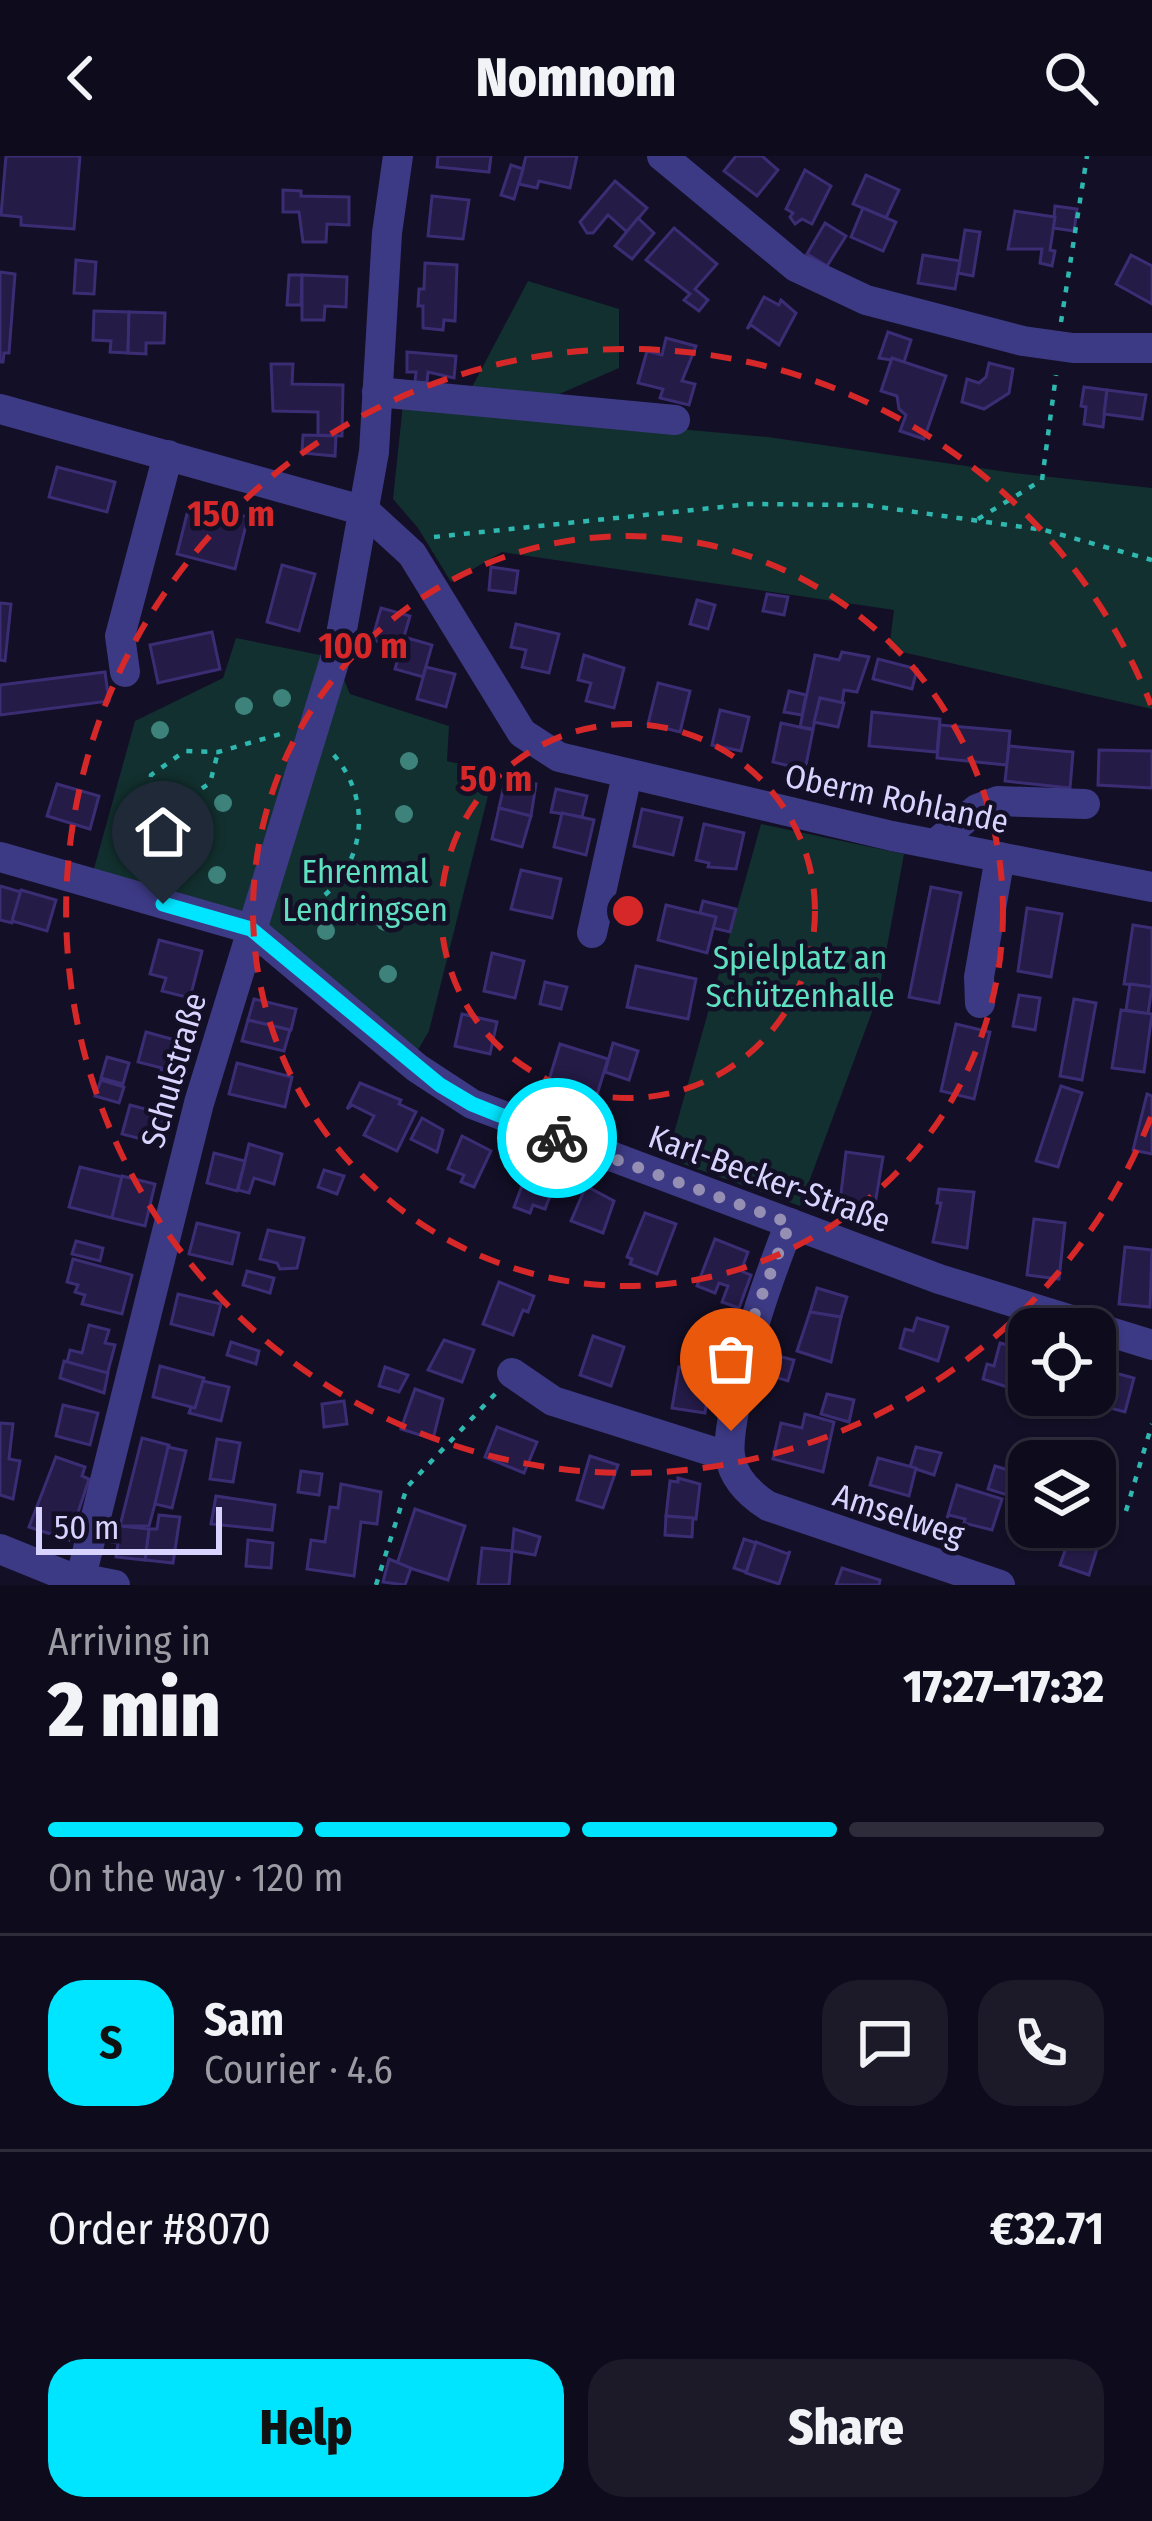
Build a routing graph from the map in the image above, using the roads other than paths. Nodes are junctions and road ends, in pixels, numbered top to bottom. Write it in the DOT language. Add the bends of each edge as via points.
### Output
graph roads {
  1 [pos="398,156"];
  2 [pos="662,156"];
  3 [pos="1152,348"];
  4 [pos="377,392"];
  5 [pos="0,410"];
  6 [pos="675,420"];
  7 [pos="168,455"];
  8 [pos="365,511"];
  9 [pos="125,672"];
  10 [pos="627,775"];
  11 [pos="1085,804"];
  12 [pos="935,844"];
  13 [pos="0,857"];
  14 [pos="1000,857"];
  15 [pos="1152,886"];
  16 [pos="251,929"];
  17 [pos="592,933"];
  18 [pos="980,1003"];
  19 [pos="790,1223"];
  20 [pos="1152,1345"];
  21 [pos="512,1373"];
  22 [pos="730,1457"];
  23 [pos="0,1549"];
  24 [pos="80,1582"];
  25 [pos="115,1585"];
  26 [pos="1000,1585"];
  1 -- 4 [label="street, Schulstraße"];
  2 -- 3 [label="street" via="763,244 828,285 943,322 1057,346"];
  4 -- 6 [label="street"];
  4 -- 8 [label="street, Schulstraße"];
  5 -- 7 [label="street"];
  7 -- 8 [label="street"];
  7 -- 9 [label="street" via="120,636"];
  8 -- 10 [label="street, Oberm Rohlande" via="429,580 522,733 559,757"];
  8 -- 16 [label="street, Schulstraße" via="339,646"];
  10 -- 12 [label="street, Oberm Rohlande"];
  10 -- 17 [label="street"];
  11 -- 12 [label="street" via="998,801"];
  12 -- 14 [label="street, Oberm Rohlande"];
  13 -- 16 [label="street, Karl-Becker-Straße"];
  14 -- 15 [label="street, Oberm Rohlande"];
  14 -- 18 [label="street"];
  16 -- 19 [label="street, Karl-Becker-Straße" via="472,1104"];
  16 -- 24 [label="street, Schulstraße" via="199,1103"];
  19 -- 20 [label="street, Karl-Becker-Straße"];
  19 -- 22 [label="street" via="747,1344"];
  21 -- 22 [label="street" via="553,1400"];
  22 -- 26 [label="street, Amselweg" via="751,1494 768,1506"];
  23 -- 24 [label="street"];
  24 -- 25 [label="street"];
}
